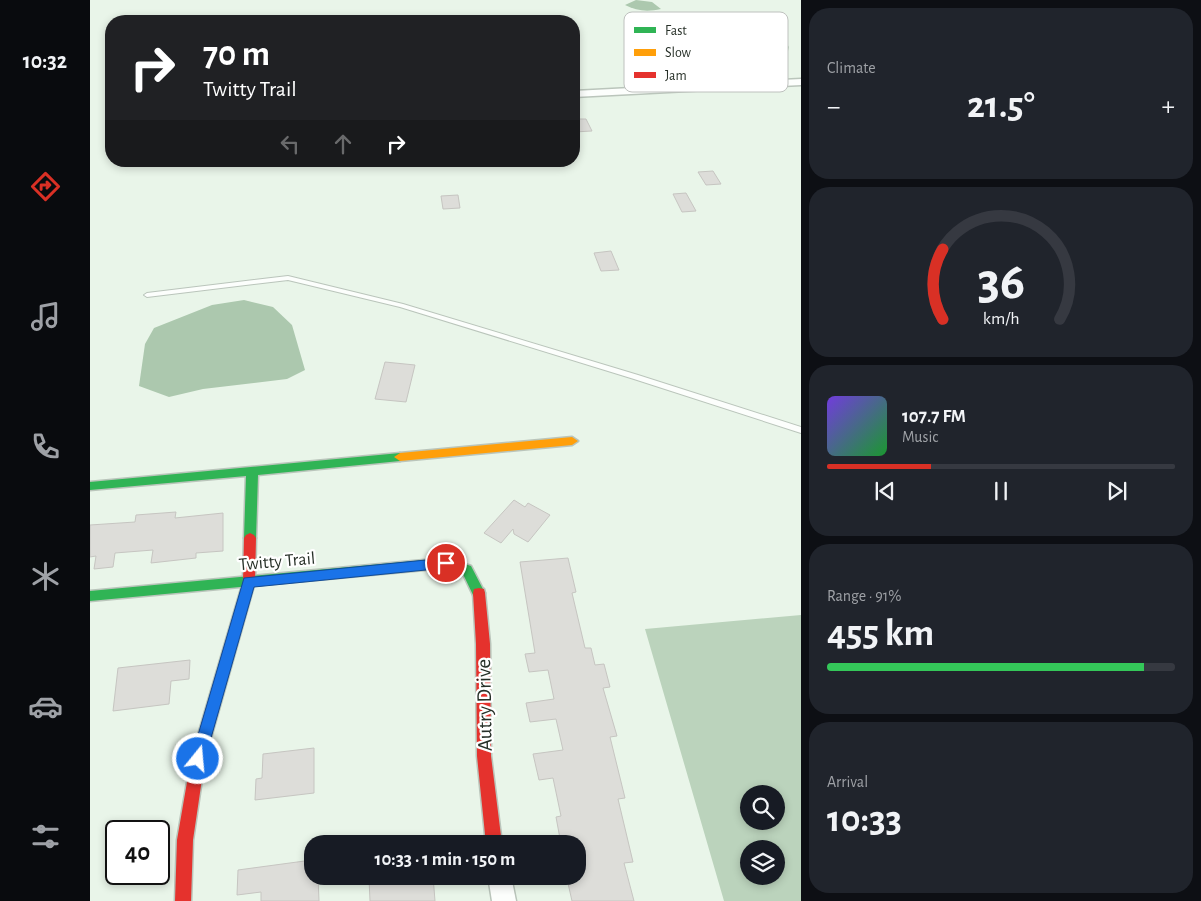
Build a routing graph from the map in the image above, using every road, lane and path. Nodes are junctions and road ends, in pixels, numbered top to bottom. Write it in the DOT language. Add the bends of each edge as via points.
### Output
graph roads {
  1 [pos="801,82"];
  2 [pos="788,83"];
  3 [pos="624,91"];
  4 [pos="580,94"];
  5 [pos="146,295"];
  6 [pos="801,430"];
  7 [pos="572,441"];
  8 [pos="252,470"];
  9 [pos="90,486"];
  10 [pos="467,570"];
  11 [pos="249,582"];
  12 [pos="90,596"];
  13 [pos="493,835"];
  14 [pos="501,885"];
  15 [pos="183,901"];
  16 [pos="504,901"];
  1 -- 2 [label="street"];
  3 -- 4 [label="street"];
  5 -- 6 [label="lane" via="288,278 427,312"];
  7 -- 8 [label="street"];
  8 -- 9 [label="street"];
  8 -- 11 [label="street"];
  10 -- 11 [label="street, Twitty Trail" via="446,563"];
  10 -- 13 [label="street, Autry Drive" via="480,594 484,756"];
  11 -- 12 [label="street, Twitty Trail"];
  11 -- 15 [label="street" via="198,759 184,840"];
  14 -- 16 [label="street"];
}
